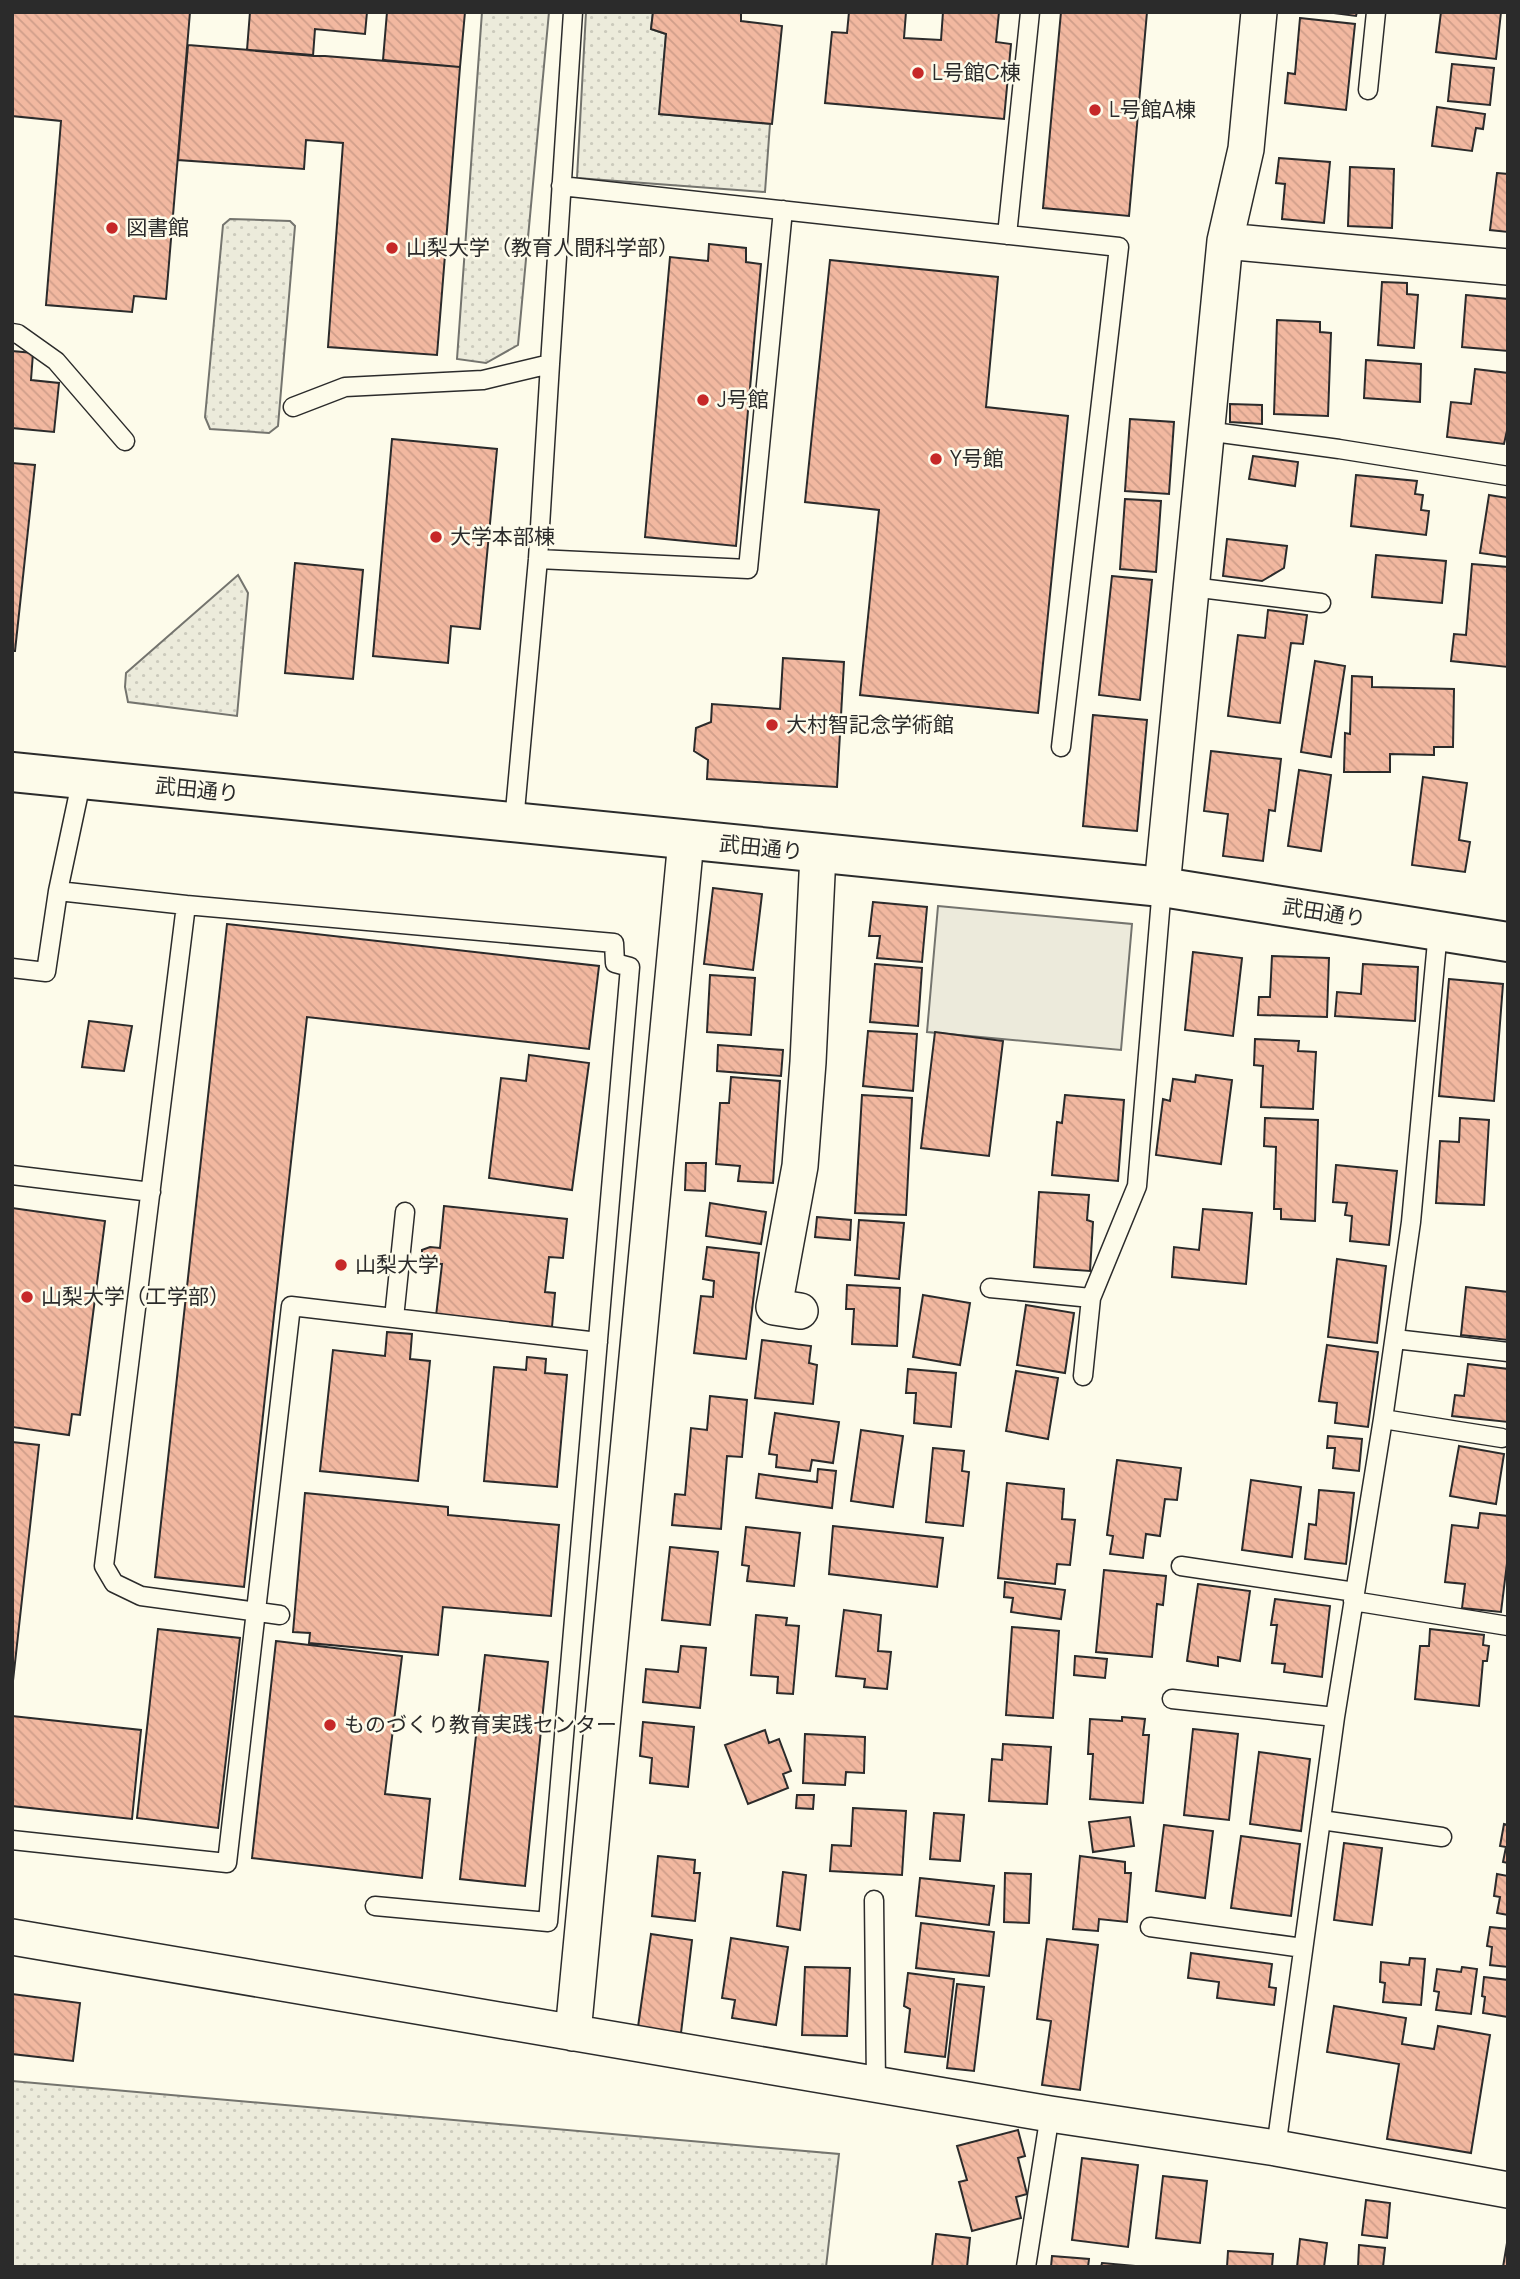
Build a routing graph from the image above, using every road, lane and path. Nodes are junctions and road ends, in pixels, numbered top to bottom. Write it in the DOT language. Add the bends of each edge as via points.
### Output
graph roads {
  1 [pos="573,12"];
  2 [pos="1030,12"];
  3 [pos="1259,12"];
  4 [pos="1376,12"];
  5 [pos="1368,90"];
  6 [pos="561,186"];
  7 [pos="783,210"];
  8 [pos="1007,235"];
  9 [pos="1224,241"];
  10 [pos="1508,267"];
  11 [pos="12,333"];
  12 [pos="550,364"];
  13 [pos="293,407"];
  14 [pos="1206,430"];
  15 [pos="125,441"];
  16 [pos="1508,476"];
  17 [pos="538,559"];
  18 [pos="1192,587"];
  19 [pos="1321,603"];
  20 [pos="1061,747"];
  21 [pos="12,772"];
  22 [pos="82,778"];
  23 [pos="514,822"];
  24 [pos="686,840"];
  25 [pos="818,854"];
  26 [pos="1162,887"];
  27 [pos="58,891"];
  28 [pos="186,905"];
  29 [pos="1438,931"];
  30 [pos="1508,942"];
  31 [pos="12,968"];
  32 [pos="12,1175"];
  33 [pos="151,1192"];
  34 [pos="405,1212"];
  35 [pos="990,1288"];
  36 [pos="1091,1298"];
  37 [pos="800,1311"];
  38 [pos="394,1318"];
  39 [pos="1395,1339"];
  40 [pos="598,1342"];
  41 [pos="1508,1352"];
  42 [pos="1083,1376"];
  43 [pos="1383,1419"];
  44 [pos="1502,1438"];
  45 [pos="1181,1566"];
  46 [pos="1354,1597"];
  47 [pos="256,1612"];
  48 [pos="279,1615"];
  49 [pos="1508,1626"];
  50 [pos="1172,1699"];
  51 [pos="1335,1717"];
  52 [pos="1321,1820"];
  53 [pos="1442,1837"];
  54 [pos="12,1840"];
  55 [pos="874,1900"];
  56 [pos="376,1906"];
  57 [pos="1150,1927"];
  58 [pos="12,1937"];
  59 [pos="1303,1948"];
  60 [pos="573,2033"];
  61 [pos="876,2084"];
  62 [pos="1050,2114"];
  63 [pos="1276,2148"];
  64 [pos="1508,2190"];
  65 [pos="1026,2267"];
  1 -- 6 [label="lane"];
  2 -- 8 [label="lane"];
  3 -- 9 [label="street" via="1246,149"];
  4 -- 5 [label="lane"];
  6 -- 7 [label="lane"];
  6 -- 12 [label="lane"];
  7 -- 8 [label="lane"];
  7 -- 17 [label="lane" via="748,569"];
  8 -- 20 [label="lane" via="1119,247"];
  9 -- 10 [label="street"];
  9 -- 14 [label="street"];
  11 -- 15 [label="lane" via="56,360"];
  12 -- 13 [label="lane" via="484,380 345,387"];
  12 -- 17 [label="lane"];
  14 -- 16 [label="lane"];
  14 -- 18 [label="street"];
  17 -- 23 [label="lane"];
  18 -- 19 [label="lane"];
  18 -- 26 [label="street"];
  21 -- 22 [label="main road, 武田通り"];
  22 -- 23 [label="main road, 武田通り"];
  22 -- 27 [label="lane"];
  23 -- 24 [label="main road, 武田通り"];
  24 -- 25 [label="main road, 武田通り"];
  24 -- 60 [label="street"];
  25 -- 26 [label="main road, 武田通り"];
  25 -- 37 [label="street" via="800,1166 774,1307"];
  26 -- 29 [label="main road, 武田通り"];
  26 -- 36 [label="lane" via="1137,1186"];
  27 -- 28 [label="lane"];
  27 -- 31 [label="lane" via="46,972"];
  28 -- 33 [label="lane"];
  28 -- 40 [label="lane" via="614,943 615,963 630,967"];
  29 -- 30 [label="main road, 武田通り"];
  29 -- 39 [label="lane" via="1411,1222"];
  32 -- 33 [label="lane"];
  33 -- 47 [label="lane" via="104,1566 114,1583 141,1596"];
  34 -- 38 [label="lane"];
  35 -- 36 [label="lane"];
  36 -- 42 [label="lane"];
  38 -- 40 [label="lane"];
  38 -- 47 [label="lane" via="291,1306"];
  39 -- 41 [label="lane"];
  39 -- 43 [label="lane"];
  40 -- 56 [label="lane" via="548,1922"];
  43 -- 44 [label="lane"];
  43 -- 46 [label="lane"];
  45 -- 46 [label="lane"];
  46 -- 49 [label="lane"];
  46 -- 51 [label="lane"];
  47 -- 48 [label="lane"];
  47 -- 54 [label="lane" via="228,1863"];
  50 -- 51 [label="lane"];
  51 -- 52 [label="lane"];
  52 -- 53 [label="lane"];
  52 -- 59 [label="lane"];
  55 -- 61 [label="lane"];
  57 -- 59 [label="lane"];
  58 -- 60 [label="street"];
  59 -- 63 [label="lane"];
  60 -- 61 [label="street"];
  61 -- 62 [label="street"];
  62 -- 63 [label="street"];
  62 -- 65 [label="lane"];
  63 -- 64 [label="street"];
}
